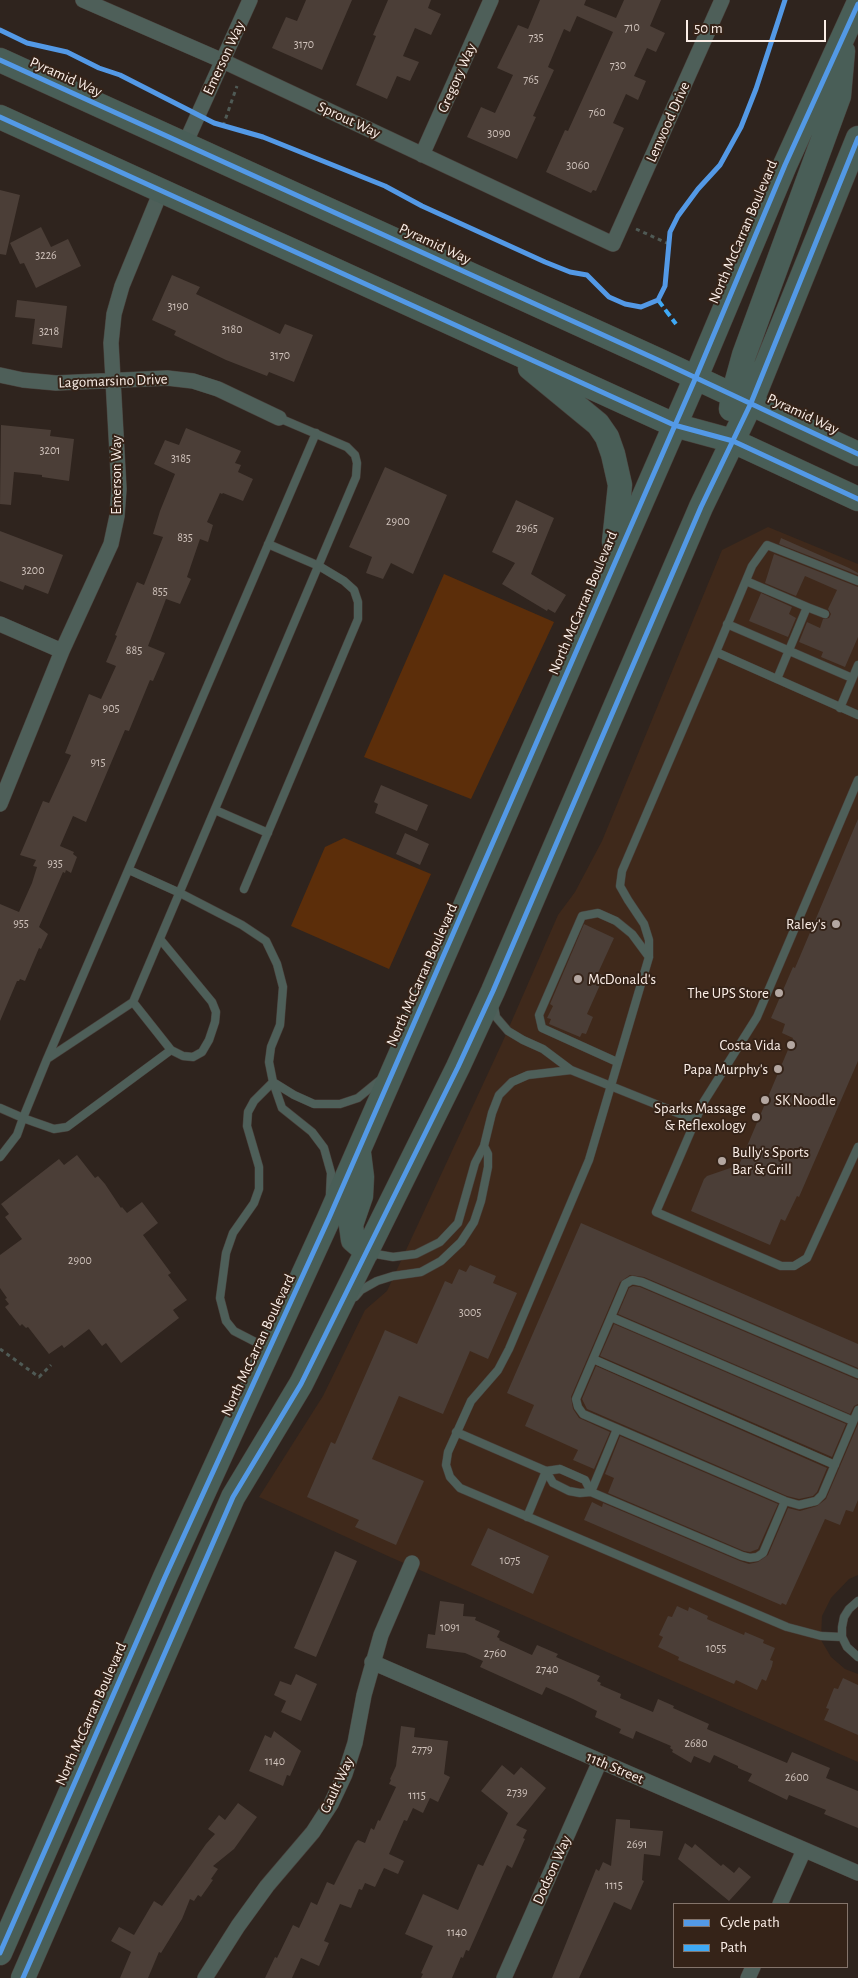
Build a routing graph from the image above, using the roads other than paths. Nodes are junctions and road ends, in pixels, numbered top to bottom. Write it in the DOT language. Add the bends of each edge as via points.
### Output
graph roads {
  1 [pos="83,0"];
  2 [pos="250,0"];
  3 [pos="491,0"];
  4 [pos="722,0"];
  5 [pos="858,4"];
  6 [pos="844,34"];
  7 [pos="0,60"];
  8 [pos="223,61"];
  9 [pos="0,117"];
  10 [pos="858,138"];
  11 [pos="185,144"];
  12 [pos="422,155"];
  13 [pos="161,191"];
  14 [pos="613,244"];
  15 [pos="506,347"];
  16 [pos="0,375"];
  17 [pos="696,378"];
  18 [pos="113,380"];
  19 [pos="742,399"];
  20 [pos="279,418"];
  21 [pos="674,426"];
  22 [pos="316,433"];
  23 [pos="733,441"];
  24 [pos="858,454"];
  25 [pos="858,499"];
  26 [pos="268,544"];
  27 [pos="319,566"];
  28 [pos="609,573"];
  29 [pos="746,581"];
  30 [pos="858,581"];
  31 [pos="807,607"];
  32 [pos="825,614"];
  33 [pos="0,624"];
  34 [pos="727,624"];
  35 [pos="62,651"];
  36 [pos="789,651"];
  37 [pos="716,652"];
  38 [pos="858,665"];
  39 [pos="852,678"];
  40 [pos="777,679"];
  41 [pos="840,708"];
  42 [pos="858,715"];
  43 [pos="858,780"];
  44 [pos="0,804"];
  45 [pos="215,810"];
  46 [pos="268,833"];
  47 [pos="129,870"];
  48 [pos="244,888"];
  49 [pos="180,893"];
  50 [pos="160,939"];
  51 [pos="649,957"];
  52 [pos="493,991"];
  53 [pos="134,1002"];
  54 [pos="171,1050"];
  55 [pos="400,1057"];
  56 [pos="47,1059"];
  57 [pos="617,1062"];
  58 [pos="571,1070"];
  59 [pos="273,1082"];
  60 [pos="610,1086"];
  61 [pos="0,1108"];
  62 [pos="23,1118"];
  63 [pos="695,1120"];
  64 [pos="484,1146"];
  65 [pos="858,1147"];
  66 [pos="359,1148"];
  67 [pos="0,1157"];
  68 [pos="329,1218"];
  69 [pos="367,1252"];
  70 [pos="611,1317"];
  71 [pos="329,1327"];
  72 [pos="270,1350"];
  73 [pos="593,1359"];
  74 [pos="858,1374"];
  75 [pos="858,1410"];
  76 [pos="853,1421"];
  77 [pos="617,1429"];
  78 [pos="456,1432"];
  79 [pos="835,1465"];
  80 [pos="546,1471"];
  81 [pos="591,1492"];
  82 [pos="785,1501"];
  83 [pos="527,1517"];
  84 [pos="412,1563"];
  85 [pos="858,1601"];
  86 [pos="842,1637"];
  87 [pos="858,1657"];
  88 [pos="372,1662"];
  89 [pos="600,1761"];
  90 [pos="804,1850"];
  91 [pos="858,1873"];
  92 [pos="780,1903"];
  93 [pos="0,1953"];
  94 [pos="23,1978"];
  95 [pos="205,1978"];
  96 [pos="504,1978"];
  1 -- 8 [label="street, Sprout Way"];
  2 -- 8 [label="street, Emerson Way"];
  3 -- 12 [label="street, Gregory Way"];
  4 -- 14 [label="street, Lenwood Drive"];
  5 -- 6 [label="main road, North McCarran Boulevard"];
  6 -- 17 [label="main road, North McCarran Boulevard"];
  6 -- 19 [label="main road" via="839,96 748,344"];
  7 -- 11 [label="main road, Pyramid Way"];
  8 -- 11 [label="street, Emerson Way"];
  8 -- 12 [label="street, Sprout Way"];
  9 -- 13 [label="main road"];
  10 -- 19 [label="main road"];
  11 -- 17 [label="main road, Pyramid Way"];
  12 -- 14 [label="street, Sprout Way"];
  13 -- 15 [label="main road"];
  13 -- 18 [label="street, Emerson Way" via="122,286 114,314 111,343"];
  15 -- 21 [label="main road"];
  15 -- 28 [label="main road" via="598,424 607,437 620,486"];
  16 -- 18 [label="street, Lagomarsino Drive" via="56,383"];
  17 -- 19 [label="main road, Pyramid Way"];
  17 -- 21 [label="main road, North McCarran Boulevard"];
  18 -- 20 [label="street, Lagomarsino Drive" via="167,378 193,381 218,389"];
  18 -- 35 [label="street, Emerson Way" via="119,488 117,516 111,544"];
  19 -- 23 [label="main road"];
  19 -- 24 [label="main road, Pyramid Way"];
  20 -- 22 [label="lane"];
  21 -- 23 [label="main road"];
  21 -- 28 [label="main road, North McCarran Boulevard"];
  22 -- 26 [label="lane"];
  22 -- 27 [label="lane" via="347,447 355,455 357,463 356,478"];
  23 -- 25 [label="main road"];
  23 -- 52 [label="main road" via="700,506"];
  26 -- 27 [label="lane"];
  26 -- 47 [label="lane"];
  27 -- 45 [label="lane"];
  27 -- 46 [label="lane" via="354,590 358,619"];
  28 -- 55 [label="main road, North McCarran Boulevard"];
  29 -- 30 [label="lane" via="767,545"];
  29 -- 31 [label="lane"];
  29 -- 34 [label="lane"];
  31 -- 32 [label="lane"];
  31 -- 36 [label="lane"];
  33 -- 35 [label="street"];
  34 -- 36 [label="lane"];
  34 -- 37 [label="lane"];
  35 -- 44 [label="street, Emerson Way"];
  36 -- 39 [label="lane"];
  36 -- 40 [label="lane"];
  37 -- 40 [label="lane"];
  37 -- 51 [label="lane" via="622,872 620,886 644,924 649,940"];
  38 -- 39 [label="lane"];
  39 -- 41 [label="lane"];
  40 -- 41 [label="lane"];
  41 -- 42 [label="lane"];
  43 -- 63 [label="lane" via="757,1017"];
  45 -- 46 [label="lane"];
  45 -- 49 [label="lane"];
  46 -- 48 [label="lane"];
  47 -- 49 [label="lane"];
  47 -- 56 [label="lane"];
  49 -- 50 [label="lane"];
  49 -- 59 [label="lane" via="266,941 284,988 280,1025 269,1062"];
  50 -- 53 [label="lane"];
  50 -- 54 [label="lane" via="212,1002 216,1012 212,1031 202,1052 193,1057"];
  51 -- 57 [label="lane"];
  51 -- 57 [label="lane" via="632,934 616,921 598,913 582,916 539,1015 542,1028"];
  52 -- 58 [label="lane" via="496,1017 508,1031"];
  52 -- 69 [label="main road"];
  53 -- 54 [label="lane"];
  53 -- 56 [label="lane"];
  54 -- 62 [label="lane" via="68,1127 54,1129"];
  55 -- 59 [label="lane" via="373,1087 358,1098 340,1104 314,1104"];
  55 -- 66 [label="main road, North McCarran Boulevard"];
  56 -- 62 [label="lane"];
  57 -- 60 [label="lane"];
  58 -- 60 [label="lane"];
  58 -- 64 [label="lane" via="528,1075 512,1082 499,1095"];
  59 -- 68 [label="lane" via="282,1108 312,1132 324,1148 331,1173"];
  59 -- 72 [label="lane" via="248,1112 247,1126 259,1167 259,1189 254,1203 233,1233 226,1253 220,1298 226,1321 234,1331"];
  60 -- 63 [label="lane"];
  60 -- 78 [label="lane" via="588,1160 509,1349 498,1370 470,1402"];
  61 -- 62 [label="lane"];
  62 -- 67 [label="lane" via="17,1136"];
  63 -- 65 [label="lane" via="656,1212 782,1266 794,1266 807,1258"];
  64 -- 69 [label="lane" via="458,1223 440,1242 416,1254 393,1257"];
  64 -- 71 [label="lane" via="488,1167 481,1201 474,1222 461,1242 441,1262 421,1272 392,1276 361,1290"];
  66 -- 68 [label="main road, North McCarran Boulevard"];
  66 -- 69 [label="main road" via="361,1196 351,1226 353,1240"];
  68 -- 72 [label="main road, North McCarran Boulevard"];
  69 -- 71 [label="main road"];
  70 -- 73 [label="lane"];
  70 -- 74 [label="lane" via="625,1284 632,1280 642,1282"];
  70 -- 76 [label="lane"];
  71 -- 94 [label="main road" via="297,1391 232,1497"];
  72 -- 93 [label="main road, North McCarran Boulevard" via="165,1576"];
  73 -- 77 [label="lane" via="576,1399 578,1407 582,1414"];
  73 -- 79 [label="lane"];
  75 -- 76 [label="lane"];
  76 -- 79 [label="lane"];
  77 -- 81 [label="lane"];
  77 -- 82 [label="lane"];
  78 -- 80 [label="lane"];
  78 -- 83 [label="lane" via="446,1464 450,1477 460,1488"];
  79 -- 82 [label="lane" via="822,1495 816,1501 799,1505"];
  80 -- 81 [label="lane" via="553,1483 569,1491"];
  80 -- 81 [label="lane" via="560,1469 569,1472 585,1480"];
  80 -- 83 [label="lane"];
  81 -- 82 [label="lane" via="750,1558 763,1553"];
  83 -- 86 [label="lane" via="787,1627 821,1636"];
  84 -- 88 [label="street, Gault Way"];
  85 -- 86 [label="lane" via="844,1617"];
  86 -- 87 [label="lane"];
  88 -- 89 [label="street, 11th Street"];
  88 -- 95 [label="street, Gault Way" via="355,1743 331,1804 313,1832 238,1926"];
  89 -- 90 [label="street, 11th Street"];
  89 -- 96 [label="street, Dodson Way"];
  90 -- 91 [label="street, 11th Street"];
  90 -- 92 [label="street"];
}
